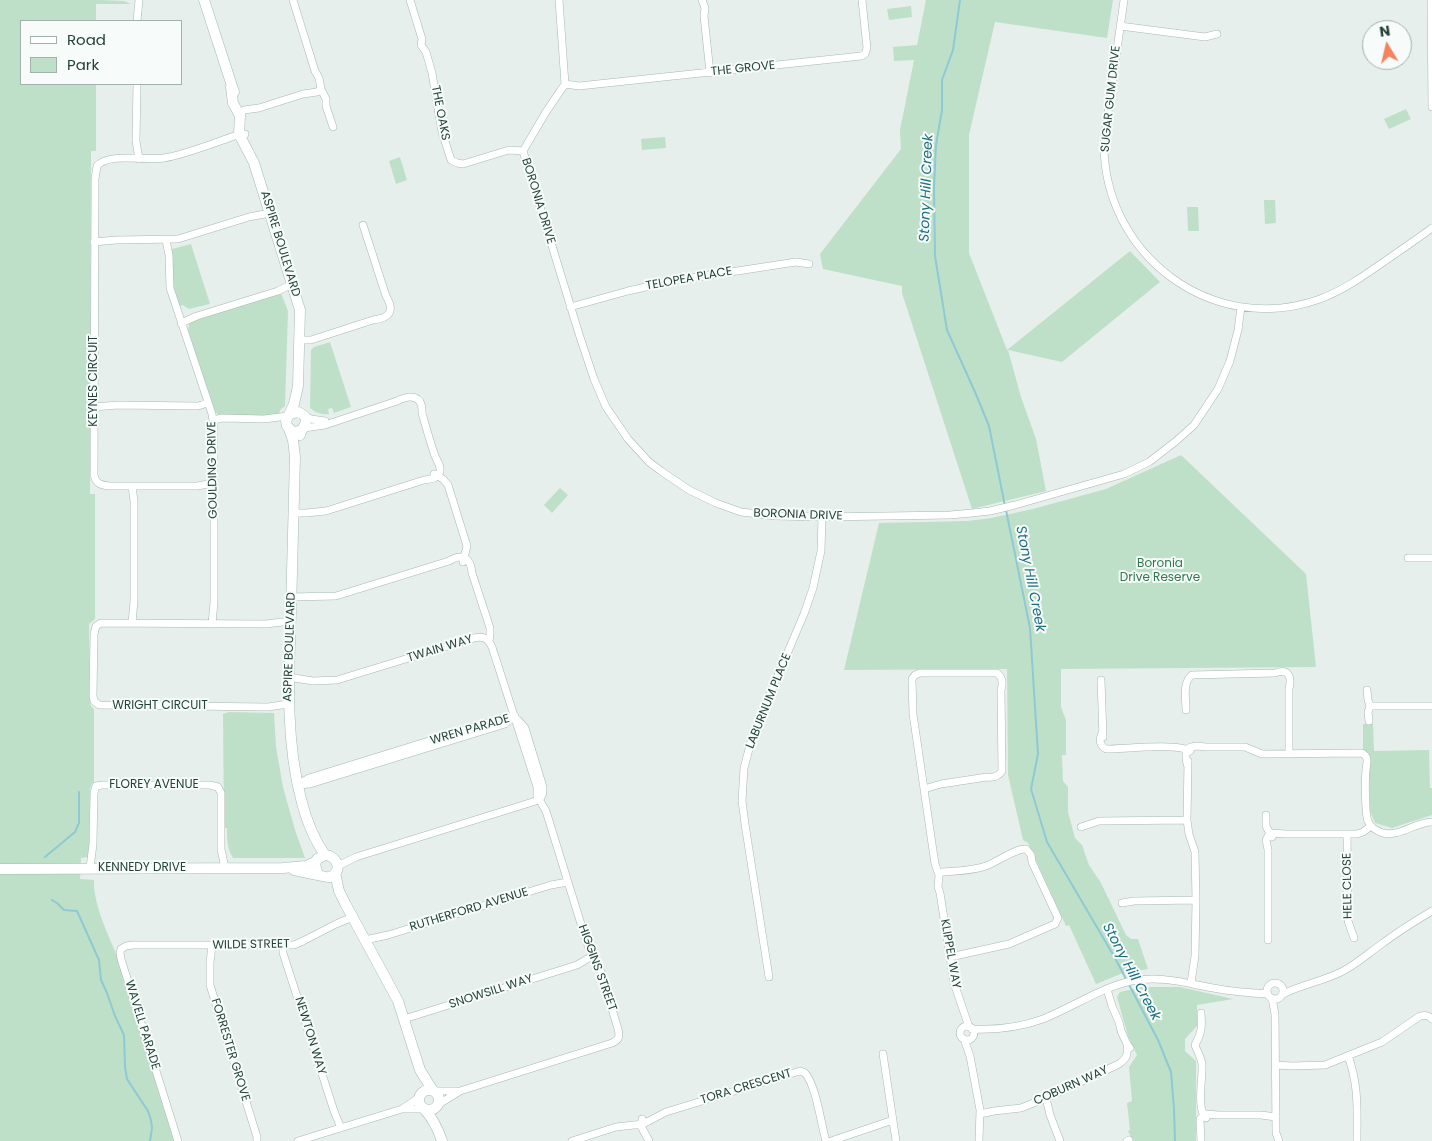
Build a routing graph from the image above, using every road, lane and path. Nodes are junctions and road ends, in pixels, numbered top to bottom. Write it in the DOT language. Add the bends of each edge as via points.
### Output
graph roads {
  1 [pos="134,0"];
  2 [pos="139,0"];
  3 [pos="204,0"];
  4 [pos="293,0"];
  5 [pos="410,0"];
  6 [pos="559,0"];
  7 [pos="862,0"];
  8 [pos="1124,0"];
  9 [pos="1431,0"];
  10 [pos="702,1"];
  11 [pos="137,18"];
  12 [pos="1120,26"];
  13 [pos="1217,34"];
  14 [pos="710,73"];
  15 [pos="565,84"];
  16 [pos="136,85"];
  17 [pos="318,90"];
  18 [pos="1432,108"];
  19 [pos="243,113"];
  20 [pos="333,128"];
  21 [pos="242,135"];
  22 [pos="523,151"];
  23 [pos="136,159"];
  24 [pos="269,211"];
  25 [pos="363,225"];
  26 [pos="1430,230"];
  27 [pos="1432,238"];
  28 [pos="94,239"];
  29 [pos="169,240"];
  30 [pos="809,264"];
  31 [pos="293,286"];
  32 [pos="570,307"];
  33 [pos="1241,307"];
  34 [pos="180,321"];
  35 [pos="299,338"];
  36 [pos="298,386"];
  37 [pos="207,401"];
  38 [pos="94,405"];
  39 [pos="304,415"];
  40 [pos="289,421"];
  41 [pos="333,421"];
  42 [pos="214,422"];
  43 [pos="303,429"];
  44 [pos="295,458"];
  45 [pos="436,474"];
  46 [pos="135,486"];
  47 [pos="214,486"];
  48 [pos="294,511"];
  49 [pos="822,518"];
  50 [pos="1408,558"];
  51 [pos="1432,558"];
  52 [pos="464,560"];
  53 [pos="291,595"];
  54 [pos="134,623"];
  55 [pos="214,624"];
  56 [pos="290,624"];
  57 [pos="486,639"];
  58 [pos="288,680"];
  59 [pos="1101,680"];
  60 [pos="1367,690"];
  61 [pos="1370,706"];
  62 [pos="1432,706"];
  63 [pos="288,707"];
  64 [pos="1186,710"];
  65 [pos="515,716"];
  66 [pos="1368,721"];
  67 [pos="1189,750"];
  68 [pos="1289,754"];
  69 [pos="298,785"];
  70 [pos="924,787"];
  71 [pos="538,798"];
  72 [pos="1266,815"];
  73 [pos="1432,817"];
  74 [pos="1188,820"];
  75 [pos="1432,822"];
  76 [pos="1422,823"];
  77 [pos="1371,826"];
  78 [pos="1081,827"];
  79 [pos="1348,834"];
  80 [pos="1271,836"];
  81 [pos="327,862"];
  82 [pos="93,868"];
  83 [pos="221,868"];
  84 [pos="283,868"];
  85 [pos="0,869"];
  86 [pos="941,874"];
  87 [pos="321,876"];
  88 [pos="568,880"];
  89 [pos="340,891"];
  90 [pos="1196,900"];
  91 [pos="1122,903"];
  92 [pos="1432,911"];
  93 [pos="351,915"];
  94 [pos="1354,938"];
  95 [pos="1268,940"];
  96 [pos="367,943"];
  97 [pos="161,945"];
  98 [pos="210,945"];
  99 [pos="286,945"];
  100 [pos="950,956"];
  101 [pos="596,959"];
  102 [pos="768,977"];
  103 [pos="1189,983"];
  104 [pos="1105,990"];
  105 [pos="1275,993"];
  106 [pos="1201,1013"];
  107 [pos="404,1019"];
  108 [pos="1431,1019"];
  109 [pos="969,1033"];
  110 [pos="883,1054"];
  111 [pos="1348,1056"];
  112 [pos="1276,1066"];
  113 [pos="420,1070"];
  114 [pos="433,1091"];
  115 [pos="460,1091"];
  116 [pos="420,1096"];
  117 [pos="1043,1099"];
  118 [pos="439,1104"];
  119 [pos="402,1109"];
  120 [pos="424,1110"];
  121 [pos="980,1112"];
  122 [pos="1276,1115"];
  123 [pos="1205,1116"];
  124 [pos="643,1122"];
  125 [pos="822,1122"];
  126 [pos="894,1123"];
  127 [pos="339,1128"];
  128 [pos="438,1130"];
  129 [pos="1276,1133"];
  130 [pos="258,1140"];
  131 [pos="178,1141"];
  132 [pos="298,1141"];
  133 [pos="442,1141"];
  134 [pos="572,1141"];
  135 [pos="649,1141"];
  136 [pos="826,1141"];
  137 [pos="831,1141"];
  138 [pos="896,1141"];
  139 [pos="979,1141"];
  140 [pos="1060,1141"];
  141 [pos="1201,1141"];
  142 [pos="1273,1141"];
  143 [pos="1280,1141"];
  144 [pos="1357,1141"];
  1 -- 11 [label="street"];
  2 -- 11 [label="street"];
  3 -- 19 [label="street, ASPIRE BOULEVARD" via="232,89"];
  4 -- 17 [label="street" via="319,78"];
  5 -- 22 [label="street, THE OAKS" via="422,39 426,42 442,132 451,160 463,164 509,150"];
  6 -- 15 [label="street"];
  7 -- 14 [label="street, THE GROVE" via="867,48 861,56"];
  8 -- 12 [label="street, SUGAR GUM DRIVE"];
  9 -- 18 [label="street"];
  10 -- 14 [label="street" via="706,8"];
  12 -- 13 [label="street" via="1205,37"];
  12 -- 33 [label="street, SUGAR GUM DRIVE" via="1104,154 1108,182 1120,218 1146,255 1180,284 1201,296"];
  14 -- 15 [label="street, THE GROVE" via="579,86"];
  15 -- 22 [label="street, BORONIA DRIVE"];
  16 -- 23 [label="street"];
  17 -- 19 [label="street"];
  17 -- 20 [label="street" via="326,99"];
  19 -- 21 [label="street, ASPIRE BOULEVARD"];
  21 -- 23 [label="street, KEYNES CIRCUIT" via="165,158"];
  21 -- 24 [label="street, ASPIRE BOULEVARD" via="252,145 254,163"];
  22 -- 32 [label="street, BORONIA DRIVE"];
  23 -- 28 [label="street, KEYNES CIRCUIT" via="104,157 96,160 93,168"];
  24 -- 29 [label="street"];
  24 -- 31 [label="street, ASPIRE BOULEVARD"];
  25 -- 35 [label="street" via="386,296 385,311 373,320 320,337"];
  26 -- 27 [label="street"];
  26 -- 33 [label="street, SUGAR GUM DRIVE" via="1342,290 1320,299 1270,309"];
  28 -- 29 [label="street"];
  28 -- 38 [label="street, KEYNES CIRCUIT"];
  29 -- 34 [label="street, GOULDING DRIVE" via="169,284"];
  30 -- 32 [label="street, TELOPEA PLACE" via="796,262 672,281"];
  31 -- 34 [label="street"];
  31 -- 35 [label="street, ASPIRE BOULEVARD" via="300,310"];
  32 -- 49 [label="street, BORONIA DRIVE" via="606,407 628,440 649,462 689,490 741,512"];
  33 -- 49 [label="street, BORONIA DRIVE" via="1230,361 1218,389 1194,425 1149,462 1101,482 990,511"];
  34 -- 37 [label="street, GOULDING DRIVE"];
  35 -- 36 [label="street, ASPIRE BOULEVARD"];
  36 -- 39 [label="street, ASPIRE BOULEVARD"];
  36 -- 40 [label="street, ASPIRE BOULEVARD"];
  37 -- 38 [label="street" via="198,406"];
  37 -- 42 [label="street, GOULDING DRIVE"];
  38 -- 46 [label="street, KEYNES CIRCUIT" via="95,480 104,486"];
  39 -- 40 [label="street" via="298,412"];
  39 -- 41 [label="street"];
  39 -- 43 [label="street"];
  40 -- 42 [label="street" via="229,419"];
  40 -- 43 [label="street" via="295,432"];
  40 -- 44 [label="street, ASPIRE BOULEVARD"];
  41 -- 43 [label="street"];
  41 -- 45 [label="street" via="397,401 414,402 422,413 436,458"];
  42 -- 47 [label="street, GOULDING DRIVE"];
  43 -- 44 [label="street, ASPIRE BOULEVARD"];
  44 -- 48 [label="street, ASPIRE BOULEVARD"];
  45 -- 48 [label="street" via="326,510"];
  45 -- 52 [label="street" via="448,485 467,546"];
  46 -- 47 [label="street, KEYNES CIRCUIT"];
  46 -- 54 [label="street"];
  47 -- 55 [label="street, GOULDING DRIVE"];
  48 -- 53 [label="street, ASPIRE BOULEVARD"];
  49 -- 102 [label="street, LABURNUM PLACE" via="821,551 814,588 753,734 744,768 742,801"];
  50 -- 51 [label="street"];
  52 -- 53 [label="street" via="456,557 333,597"];
  52 -- 57 [label="street" via="470,563 487,622"];
  53 -- 56 [label="street, ASPIRE BOULEVARD"];
  54 -- 55 [label="street, WRIGHT CIRCUIT"];
  54 -- 63 [label="street, WRIGHT CIRCUIT" via="101,623 94,628 93,696 97,704"];
  55 -- 56 [label="street, WRIGHT CIRCUIT"];
  56 -- 58 [label="street, ASPIRE BOULEVARD"];
  57 -- 58 [label="street, TWAIN WAY" via="474,638 337,680"];
  57 -- 65 [label="street, TWAIN WAY" via="492,647"];
  58 -- 63 [label="street, ASPIRE BOULEVARD"];
  59 -- 67 [label="street" via="1105,743 1118,748"];
  60 -- 61 [label="street"];
  61 -- 62 [label="street"];
  61 -- 66 [label="street"];
  63 -- 69 [label="street, ASPIRE BOULEVARD"];
  64 -- 68 [label="street" via="1186,685 1192,675 1275,673 1284,677 1289,689"];
  65 -- 69 [label="street, WREN PARADE" via="505,724"];
  65 -- 71 [label="street, TWAIN WAY" via="525,728 543,787 542,798"];
  67 -- 68 [label="street" via="1245,748 1262,754"];
  67 -- 74 [label="street"];
  68 -- 77 [label="street" via="1343,753 1360,756 1366,769 1367,818"];
  69 -- 81 [label="street, ASPIRE BOULEVARD" via="312,834"];
  70 -- 70 [label="street" via="913,714 917,679 928,674 997,673 1002,680 1001,760 997,772 987,777"];
  70 -- 86 [label="street" via="935,859"];
  71 -- 81 [label="street" via="356,857"];
  71 -- 88 [label="street, HIGGINS STREET" via="546,811"];
  72 -- 80 [label="street" via="1266,826"];
  73 -- 76 [label="street"];
  74 -- 78 [label="street" via="1099,821"];
  74 -- 90 [label="street" via="1195,852"];
  75 -- 76 [label="street"];
  76 -- 77 [label="street" via="1389,834"];
  77 -- 79 [label="street" via="1363,832"];
  79 -- 80 [label="street"];
  79 -- 94 [label="street, HELE CLOSE" via="1348,921"];
  80 -- 95 [label="street" via="1268,850"];
  81 -- 84 [label="street, KENNEDY DRIVE"];
  81 -- 87 [label="street" via="315,868"];
  81 -- 87 [label="street" via="330,877"];
  81 -- 89 [label="street, ASPIRE BOULEVARD"];
  82 -- 83 [label="street, KENNEDY DRIVE"];
  82 -- 83 [label="street, FLOREY AVENUE" via="94,792 99,785 218,787 222,793"];
  82 -- 85 [label="street, KENNEDY DRIVE"];
  83 -- 84 [label="street, KENNEDY DRIVE"];
  84 -- 87 [label="street, KENNEDY DRIVE"];
  86 -- 100 [label="street, KLIPPEL WAY" via="940,893"];
  86 -- 100 [label="street" via="985,866 1023,853 1032,862 1058,918 1057,922 1009,944"];
  87 -- 89 [label="street, ASPIRE BOULEVARD"];
  88 -- 96 [label="street, RUTHERFORD AVENUE" via="377,937"];
  88 -- 101 [label="street, HIGGINS STREET" via="588,944"];
  89 -- 93 [label="street, ASPIRE BOULEVARD"];
  90 -- 91 [label="street"];
  90 -- 103 [label="street" via="1195,956"];
  92 -- 105 [label="street" via="1344,970 1310,984"];
  93 -- 96 [label="street, ASPIRE BOULEVARD"];
  93 -- 99 [label="street, WILDE STREET" via="299,943"];
  96 -- 107 [label="street, ASPIRE BOULEVARD"];
  97 -- 98 [label="street, WILDE STREET"];
  97 -- 131 [label="street, WAVELL PARADE" via="128,946 120,953"];
  98 -- 99 [label="street, WILDE STREET"];
  98 -- 130 [label="street, FORRESTER GROVE" via="211,989"];
  99 -- 127 [label="street, NEWTON WAY" via="284,953"];
  100 -- 109 [label="street, KLIPPEL WAY" via="954,983"];
  101 -- 107 [label="street, SNOWSILL WAY"];
  101 -- 115 [label="street, HIGGINS STREET" via="620,1035 617,1040"];
  103 -- 104 [label="street" via="1164,979 1137,980"];
  103 -- 105 [label="street" via="1219,990"];
  104 -- 109 [label="street" via="1044,1019"];
  104 -- 117 [label="street, COBURN WAY" via="1127,1044 1125,1060"];
  105 -- 112 [label="street"];
  106 -- 123 [label="street" via="1201,1033 1195,1045 1202,1061 1201,1102"];
  107 -- 113 [label="street, ASPIRE BOULEVARD"];
  108 -- 111 [label="street" via="1420,1016 1382,1042"];
  109 -- 121 [label="street"];
  110 -- 126 [label="street"];
  111 -- 112 [label="street" via="1325,1065"];
  111 -- 144 [label="street" via="1357,1092"];
  112 -- 122 [label="street"];
  113 -- 114 [label="street, ASPIRE BOULEVARD"];
  113 -- 116 [label="street, ASPIRE BOULEVARD"];
  114 -- 115 [label="street, HIGGINS STREET"];
  114 -- 116 [label="street" via="426,1091"];
  114 -- 118 [label="street" via="439,1098"];
  115 -- 118 [label="street, HIGGINS STREET"];
  116 -- 119 [label="street"];
  116 -- 120 [label="street" via="419,1104"];
  117 -- 121 [label="street, COBURN WAY" via="1021,1108"];
  117 -- 140 [label="street"];
  118 -- 120 [label="street" via="434,1110"];
  118 -- 128 [label="street"];
  119 -- 120 [label="street"];
  119 -- 127 [label="street"];
  120 -- 128 [label="street" via="432,1117"];
  121 -- 139 [label="street"];
  122 -- 123 [label="street"];
  122 -- 129 [label="street"];
  123 -- 141 [label="street"];
  124 -- 125 [label="street, TORA CRESCENT" via="656,1113 800,1071 808,1076"];
  124 -- 134 [label="street, TORA CRESCENT" via="626,1122"];
  124 -- 135 [label="street"];
  125 -- 136 [label="street, TORA CRESCENT"];
  125 -- 137 [label="street, TORA CRESCENT"];
  126 -- 137 [label="street"];
  126 -- 138 [label="street"];
  127 -- 132 [label="street"];
  128 -- 133 [label="street"];
  129 -- 142 [label="street"];
  129 -- 143 [label="street"];
}
